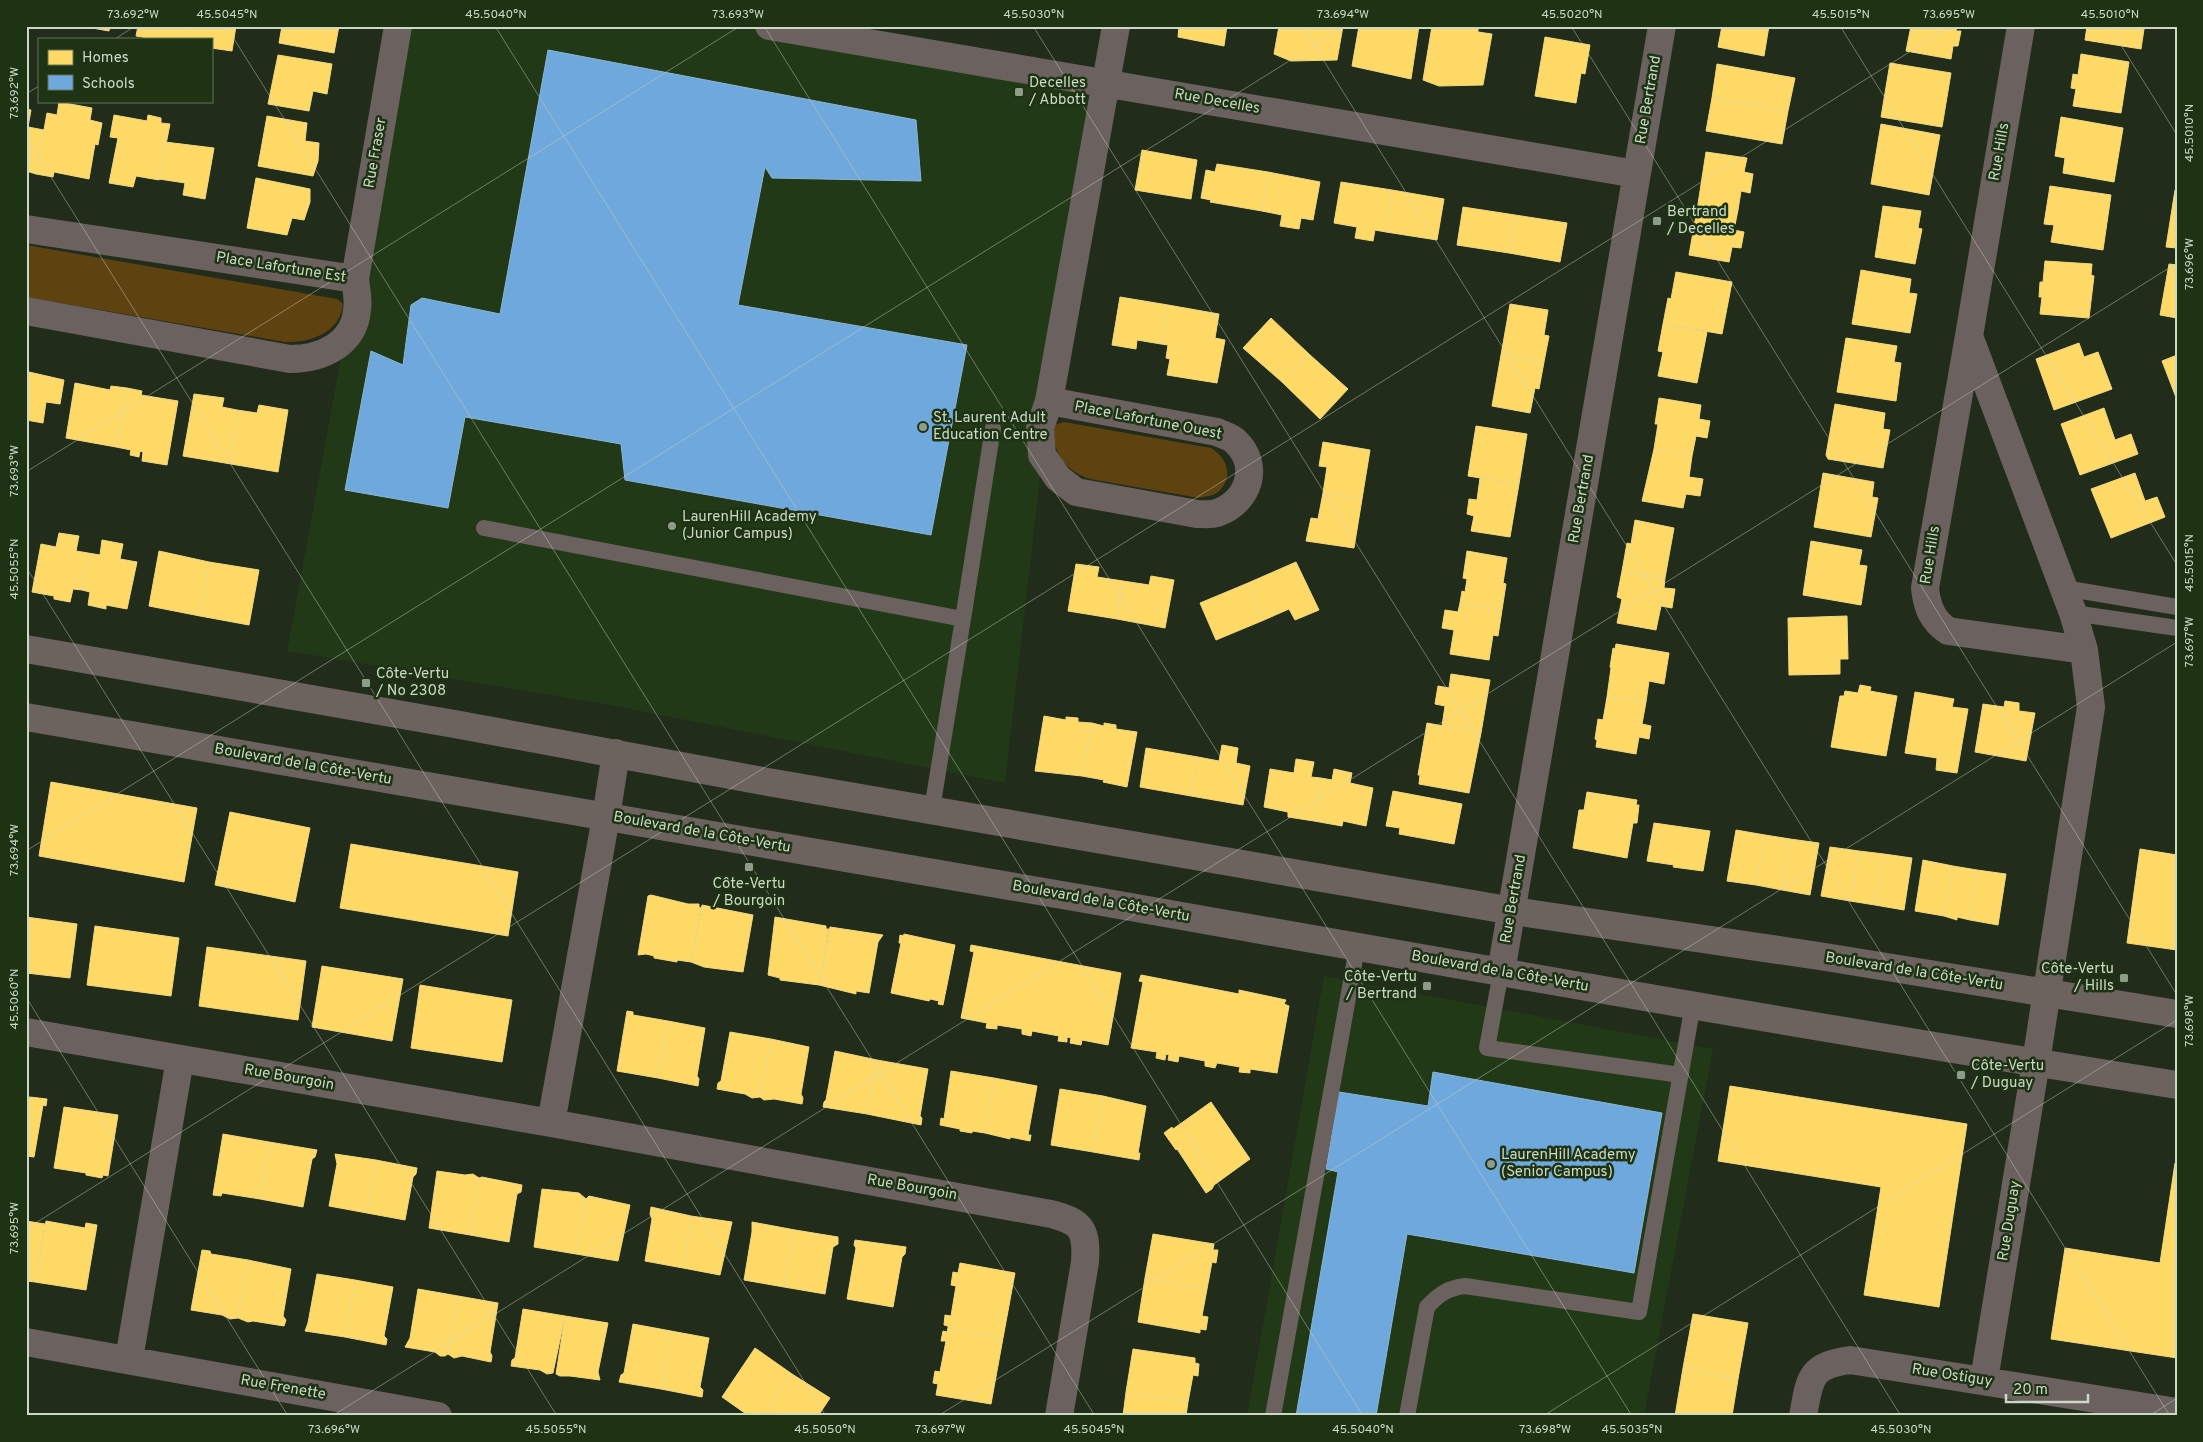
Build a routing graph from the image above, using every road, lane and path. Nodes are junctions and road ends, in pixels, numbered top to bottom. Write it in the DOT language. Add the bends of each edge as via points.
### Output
graph roads {
  1 [pos="398,26"];
  2 [pos="768,26"];
  3 [pos="1116,26"];
  4 [pos="1662,26"];
  5 [pos="2021,26"];
  6 [pos="798,29"];
  7 [pos="1107,84"];
  8 [pos="1636,174"];
  9 [pos="26,229"];
  10 [pos="354,279"];
  11 [pos="26,311"];
  12 [pos="1969,336"];
  13 [pos="1049,401"];
  14 [pos="993,428"];
  15 [pos="484,528"];
  16 [pos="2064,588"];
  17 [pos="2177,608"];
  18 [pos="2073,613"];
  19 [pos="963,619"];
  20 [pos="2175,628"];
  21 [pos="26,649"];
  22 [pos="2084,650"];
  23 [pos="26,717"];
  24 [pos="616,753"];
  25 [pos="932,809"];
  26 [pos="606,817"];
  27 [pos="1513,911"];
  28 [pos="1357,948"];
  29 [pos="1501,972"];
  30 [pos="2046,993"];
  31 [pos="1693,1004"];
  32 [pos="2177,1014"];
  33 [pos="26,1032"];
  34 [pos="180,1058"];
  35 [pos="2036,1062"];
  36 [pos="1681,1075"];
  37 [pos="2177,1085"];
  38 [pos="551,1123"];
  39 [pos="26,1342"];
  40 [pos="129,1359"];
  41 [pos="1984,1380"];
  42 [pos="2177,1412"];
  43 [pos="438,1416"];
  44 [pos="1059,1416"];
  45 [pos="1273,1416"];
  46 [pos="1407,1416"];
  47 [pos="1803,1416"];
  1 -- 10 [label="street, Rue Fraser"];
  2 -- 6 [label="street, Rue Decelles"];
  3 -- 7 [label="street, Place Lafortune Ouest"];
  4 -- 8 [label="street, Rue Bertrand"];
  5 -- 12 [label="street, Rue Hills"];
  6 -- 7 [label="street, Rue Decelles"];
  7 -- 8 [label="street, Rue Decelles"];
  7 -- 13 [label="street, Place Lafortune Ouest"];
  8 -- 27 [label="street, Rue Bertrand"];
  9 -- 10 [label="street, Place Lafortune Est"];
  10 -- 11 [label="street, Place Lafortune Est" via="358,308 354,327 344,341 308,359 290,360"];
  12 -- 16 [label="street"];
  12 -- 22 [label="street, Rue Hills" via="1925,588 1932,616 1948,631"];
  13 -- 13 [label="street, Place Lafortune Ouest" via="1040,428 1042,455 1058,478 1076,492 1197,514 1215,513 1231,505 1246,488 1250,472 1247,455 1234,440 1218,432"];
  14 -- 19 [label="lane"];
  15 -- 19 [label="lane"];
  16 -- 17 [label="lane"];
  16 -- 18 [label="street"];
  17 -- 20 [label="lane"];
  18 -- 20 [label="lane"];
  18 -- 22 [label="street"];
  19 -- 25 [label="lane"];
  21 -- 24 [label="main road, Boulevard de la Côte-Vertu"];
  22 -- 30 [label="street" via="2091,707"];
  23 -- 26 [label="main road, Boulevard de la Côte-Vertu"];
  24 -- 25 [label="main road, Boulevard de la Côte-Vertu"];
  24 -- 26 [label="street"];
  25 -- 27 [label="main road, Boulevard de la Côte-Vertu"];
  26 -- 28 [label="main road, Boulevard de la Côte-Vertu"];
  26 -- 38 [label="street"];
  27 -- 29 [label="street, Rue Bertrand"];
  27 -- 30 [label="main road, Boulevard de la Côte-Vertu"];
  28 -- 29 [label="main road, Boulevard de la Côte-Vertu"];
  28 -- 45 [label="lane"];
  29 -- 31 [label="main road, Boulevard de la Côte-Vertu"];
  29 -- 36 [label="lane" via="1486,1048"];
  30 -- 32 [label="main road, Boulevard de la Côte-Vertu"];
  30 -- 35 [label="street"];
  31 -- 35 [label="main road, Boulevard de la Côte-Vertu"];
  31 -- 36 [label="lane"];
  33 -- 34 [label="street, Rue Bourgoin"];
  34 -- 38 [label="street, Rue Bourgoin"];
  34 -- 40 [label="street"];
  35 -- 37 [label="main road, Boulevard de la Côte-Vertu"];
  35 -- 41 [label="street, Rue Duguay"];
  36 -- 46 [label="lane" via="1639,1312 1465,1286 1450,1288 1427,1307"];
  38 -- 44 [label="street, Rue Bourgoin" via="1069,1219 1081,1227 1086,1243"];
  39 -- 40 [label="street, Rue Frenette"];
  40 -- 43 [label="street, Rue Frenette"];
  41 -- 42 [label="street, Rue Ostiguy"];
  41 -- 47 [label="street, Rue Ostiguy" via="1850,1360 1832,1363 1817,1370 1808,1386"];
}
